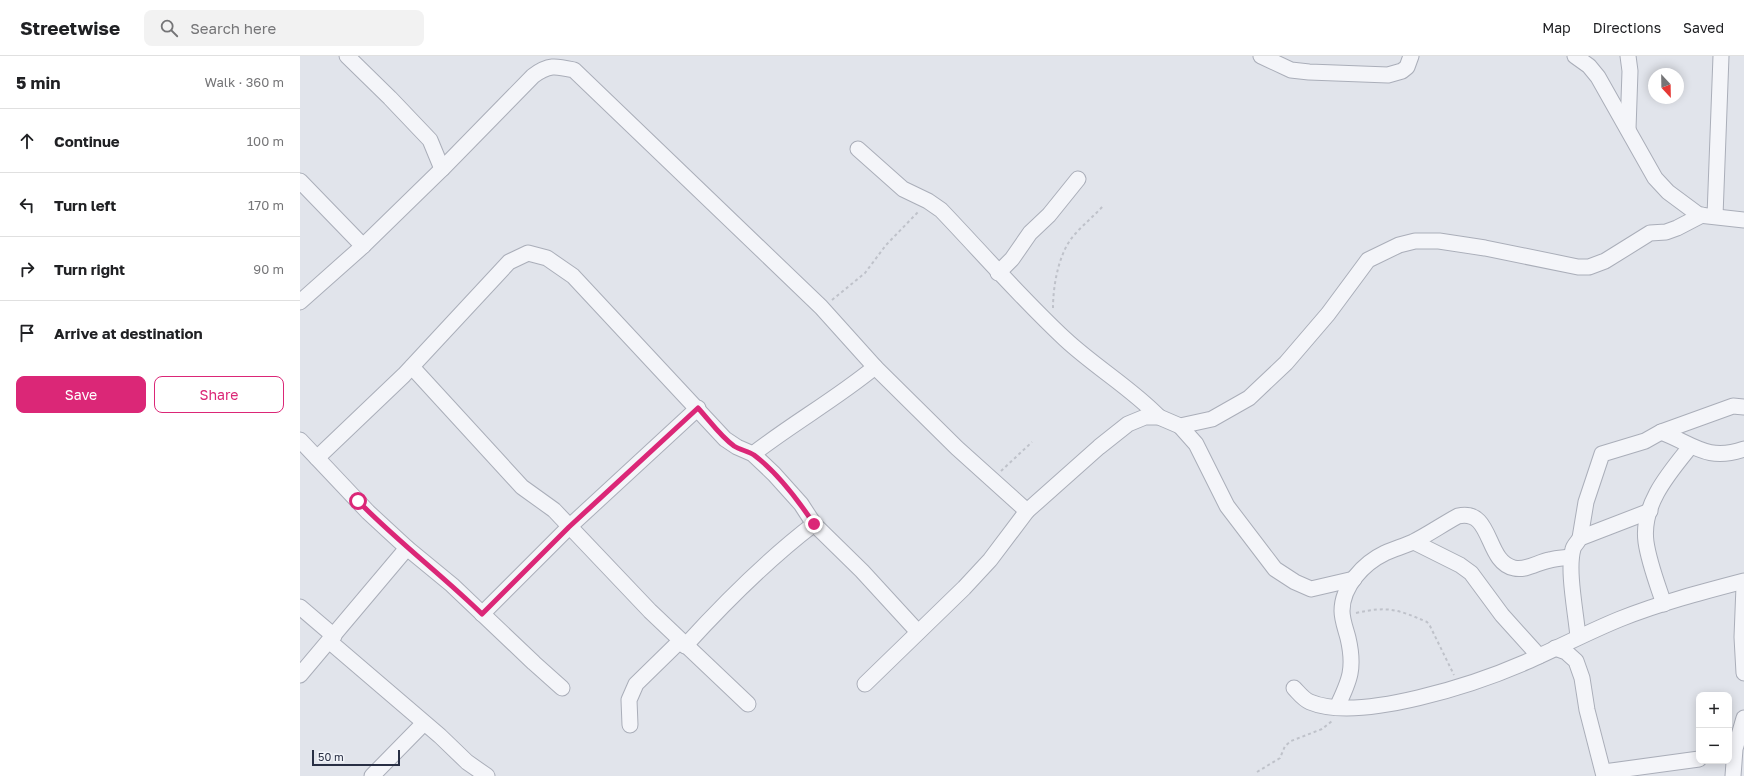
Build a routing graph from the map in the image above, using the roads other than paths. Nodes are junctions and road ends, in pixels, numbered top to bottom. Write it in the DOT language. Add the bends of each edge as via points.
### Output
graph roads {
  1 [pos="346,56"];
  2 [pos="1261,56"];
  3 [pos="1411,56"];
  4 [pos="1576,56"];
  5 [pos="1628,56"];
  6 [pos="1722,56"];
  7 [pos="1628,129"];
  8 [pos="858,149"];
  9 [pos="442,169"];
  10 [pos="300,180"];
  11 [pos="1078,180"];
  12 [pos="1708,215"];
  13 [pos="1744,220"];
  14 [pos="363,246"];
  15 [pos="998,273"];
  16 [pos="300,302"];
  17 [pos="412,367"];
  18 [pos="875,367"];
  19 [pos="1744,406"];
  20 [pos="698,408"];
  21 [pos="1159,417"];
  22 [pos="1180,426"];
  23 [pos="1661,432"];
  24 [pos="300,440"];
  25 [pos="1690,447"];
  26 [pos="1744,449"];
  27 [pos="753,454"];
  28 [pos="317,458"];
  29 [pos="1650,511"];
  30 [pos="1027,512"];
  31 [pos="814,524"];
  32 [pos="569,527"];
  33 [pos="1580,538"];
  34 [pos="1414,542"];
  35 [pos="407,548"];
  36 [pos="1571,557"];
  37 [pos="1354,579"];
  38 [pos="1744,581"];
  39 [pos="1744,586"];
  40 [pos="1664,604"];
  41 [pos="300,607"];
  42 [pos="482,614"];
  43 [pos="918,632"];
  44 [pos="1578,637"];
  45 [pos="332,638"];
  46 [pos="683,644"];
  47 [pos="1555,648"];
  48 [pos="1539,656"];
  49 [pos="1744,673"];
  50 [pos="300,675"];
  51 [pos="864,684"];
  52 [pos="562,688"];
  53 [pos="1294,688"];
  54 [pos="748,704"];
  55 [pos="1337,707"];
  56 [pos="1744,718"];
  57 [pos="424,723"];
  58 [pos="630,725"];
  59 [pos="1696,760"];
  60 [pos="1736,761"];
  61 [pos="1604,774"];
  62 [pos="372,776"];
  63 [pos="487,776"];
  64 [pos="1733,776"];
  1 -- 9 [label="street" via="430,140"];
  2 -- 3 [label="street" via="1291,70 1388,75 1407,67"];
  4 -- 7 [label="street" via="1598,77"];
  5 -- 7 [label="street"];
  6 -- 12 [label="street"];
  7 -- 12 [label="street" via="1655,178 1691,211"];
  8 -- 15 [label="street" via="903,189 941,210"];
  9 -- 14 [label="street"];
  9 -- 18 [label="street" via="533,76 553,66 574,70 821,307"];
  10 -- 14 [label="street"];
  11 -- 15 [label="street"];
  12 -- 13 [label="street"];
  12 -- 22 [label="street" via="1666,232 1650,233 1605,261 1589,267 1439,242 1415,241 1399,245 1365,262 1328,314 1286,363 1249,398 1212,419"];
  14 -- 16 [label="street"];
  15 -- 21 [label="street" via="1055,329 1089,359 1136,394"];
  17 -- 20 [label="street" via="509,262 528,253 547,258 573,276"];
  17 -- 28 [label="street"];
  17 -- 32 [label="street" via="522,487 554,510"];
  18 -- 27 [label="street" via="846,391 783,431"];
  18 -- 30 [label="street" via="957,448"];
  19 -- 23 [label="street" via="1733,406"];
  20 -- 27 [label="street" via="725,439"];
  20 -- 32 [label="street"];
  21 -- 22 [label="street"];
  21 -- 30 [label="street" via="1145,417 1128,424 1067,474"];
  22 -- 37 [label="street" via="1196,444 1227,506 1275,569 1294,582 1311,589"];
  23 -- 25 [label="street"];
  23 -- 33 [label="street" via="1645,441 1602,454 1586,502"];
  24 -- 28 [label="street"];
  25 -- 26 [label="street" via="1703,452 1729,454"];
  25 -- 29 [label="street" via="1670,471"];
  27 -- 31 [label="street" via="801,504"];
  28 -- 35 [label="street" via="368,512"];
  29 -- 33 [label="street"];
  29 -- 40 [label="street" via="1646,524 1646,541 1651,566"];
  30 -- 43 [label="street" via="990,560"];
  31 -- 43 [label="street"];
  31 -- 46 [label="street"];
  32 -- 42 [label="street"];
  32 -- 46 [label="street"];
  33 -- 36 [label="street"];
  34 -- 36 [label="street" via="1458,516 1466,514 1481,522 1503,563 1512,568 1521,569 1549,560"];
  34 -- 37 [label="street" via="1385,553 1371,562"];
  34 -- 48 [label="street" via="1471,573 1502,614"];
  35 -- 42 [label="street"];
  35 -- 45 [label="street"];
  36 -- 44 [label="street"];
  37 -- 55 [label="street" via="1347,588 1342,611 1352,671"];
  38 -- 40 [label="street"];
  39 -- 49 [label="street"];
  40 -- 44 [label="street"];
  41 -- 45 [label="street"];
  42 -- 52 [label="street"];
  43 -- 51 [label="street"];
  44 -- 47 [label="street"];
  45 -- 50 [label="street"];
  45 -- 57 [label="street"];
  46 -- 54 [label="street"];
  46 -- 58 [label="street" via="636,684 629,700"];
  47 -- 48 [label="street"];
  47 -- 61 [label="street" via="1572,655 1578,666"];
  48 -- 55 [label="street" via="1461,687 1390,704"];
  53 -- 55 [label="street" via="1302,698 1310,702"];
  56 -- 60 [label="street" via="1738,735"];
  57 -- 62 [label="street"];
  57 -- 63 [label="street" via="467,762"];
  59 -- 61 [label="street"];
  60 -- 64 [label="street"];
}
